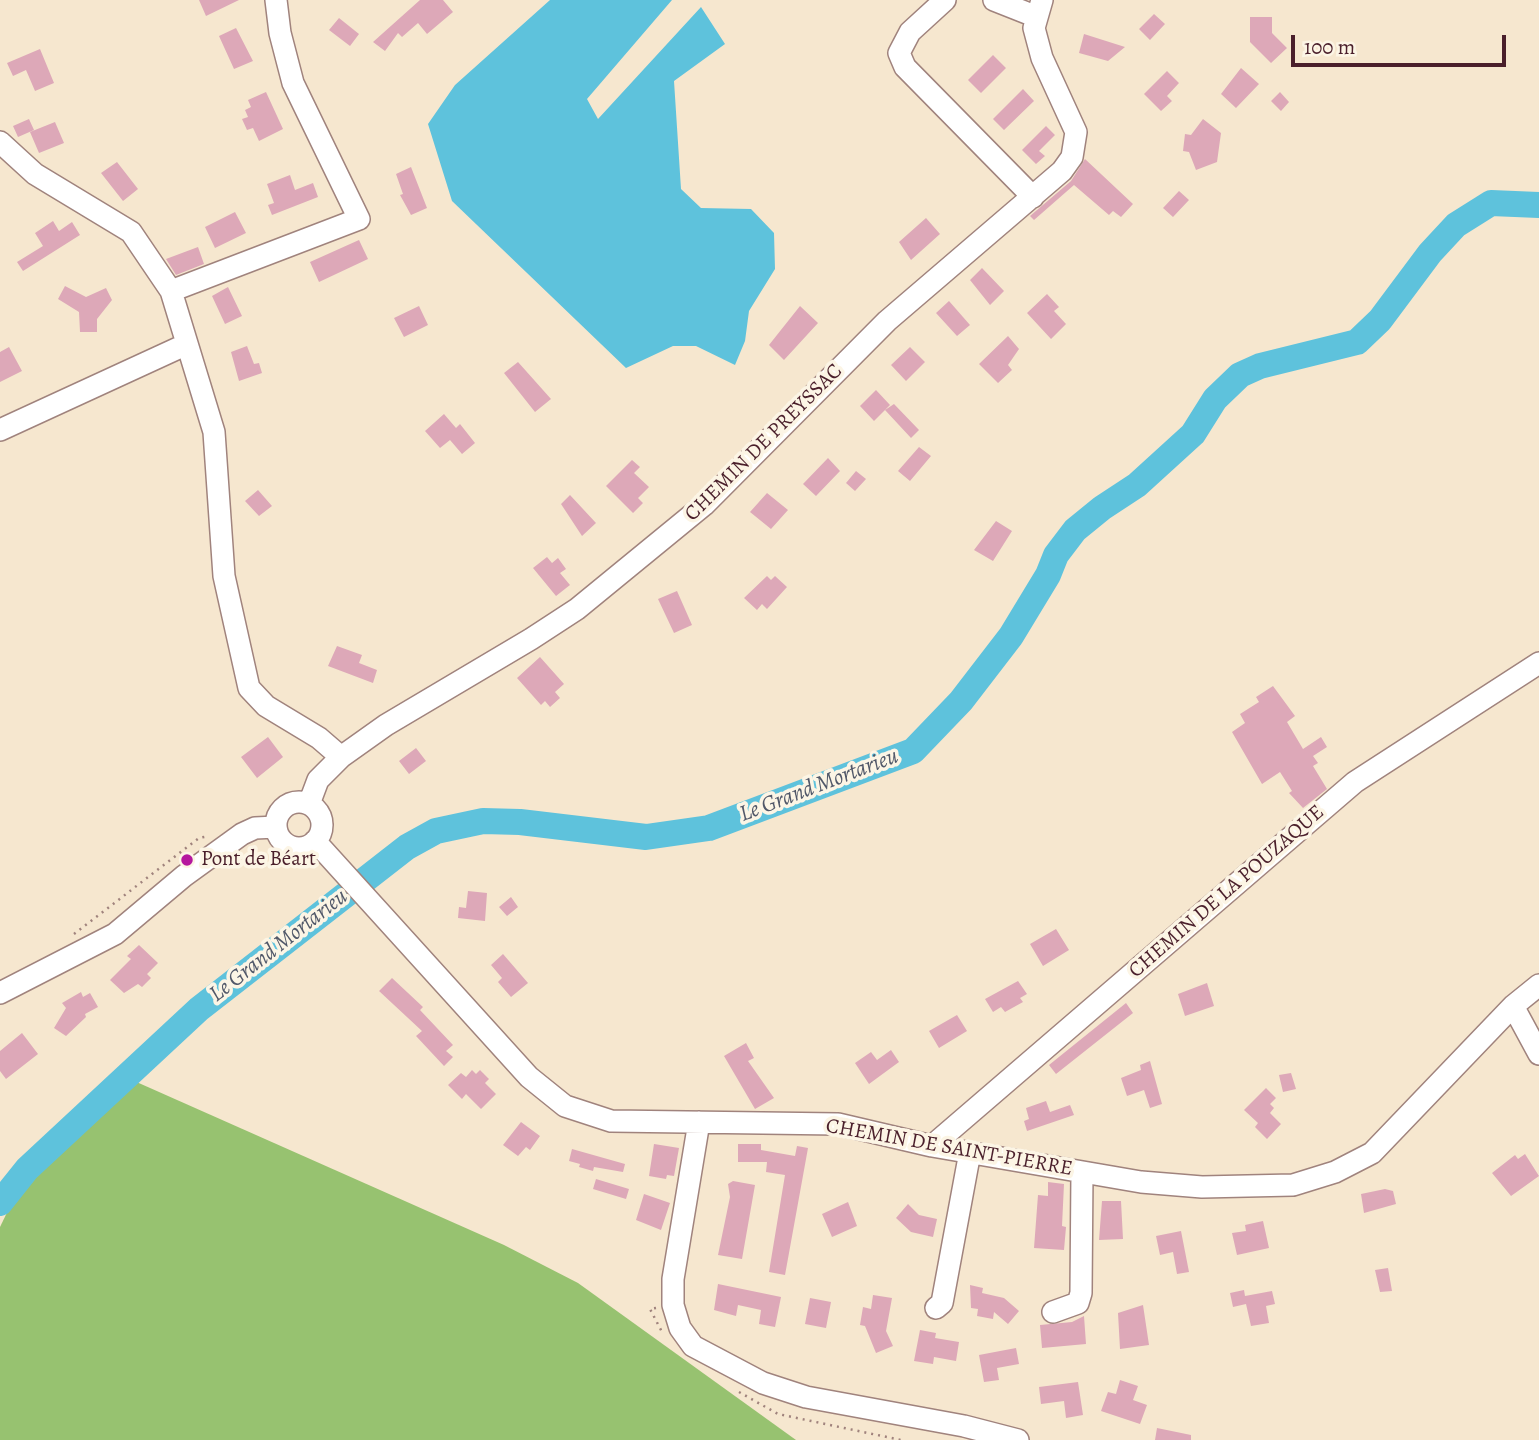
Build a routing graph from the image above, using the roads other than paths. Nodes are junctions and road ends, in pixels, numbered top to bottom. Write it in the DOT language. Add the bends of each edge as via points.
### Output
graph roads {
  1 [pos="276,0"];
  2 [pos="945,0"];
  3 [pos="994,0"];
  4 [pos="1040,8"];
  5 [pos="0,142"];
  6 [pos="1033,198"];
  7 [pos="171,292"];
  8 [pos="187,344"];
  9 [pos="0,430"];
  10 [pos="1539,663"];
  11 [pos="341,757"];
  12 [pos="309,804"];
  13 [pos="276,827"];
  14 [pos="315,841"];
  15 [pos="1539,985"];
  16 [pos="0,993"];
  17 [pos="1513,1006"];
  18 [pos="1539,1054"];
  19 [pos="699,1122"];
  20 [pos="932,1146"];
  21 [pos="970,1152"];
  22 [pos="1082,1172"];
  23 [pos="936,1308"];
  24 [pos="1053,1312"];
  25 [pos="1018,1440"];
  1 -- 7 [label="street" via="293,83 359,219"];
  2 -- 6 [label="street" via="910,32 899,53 905,66"];
  3 -- 4 [label="street"];
  4 -- 6 [label="street, CHEMIN DE PREYSSAC" via="1034,29 1042,58 1076,132 1072,157"];
  5 -- 7 [label="street" via="35,174 131,232"];
  6 -- 11 [label="street, CHEMIN DE PREYSSAC" via="887,321 704,505 621,575 531,639 395,719"];
  7 -- 8 [label="street"];
  8 -- 9 [label="street"];
  8 -- 11 [label="street" via="214,432 224,576 249,688 266,706"];
  10 -- 20 [label="street, CHEMIN DE LA POUZAQUE" via="1355,782"];
  11 -- 12 [label="street, CHEMIN DE PREYSSAC" via="318,780"];
  12 -- 13 [label="street" via="296,802 283,808"];
  12 -- 14 [label="street" via="322,821"];
  13 -- 14 [label="street" via="282,840 295,847"];
  13 -- 16 [label="street" via="242,834 115,934"];
  14 -- 19 [label="street, CHEMIN DE SAINT-PIERRE" via="529,1077 565,1106 611,1121"];
  15 -- 17 [label="street, CHEMIN DE SAINT-PIERRE"];
  17 -- 18 [label="street"];
  17 -- 22 [label="street, CHEMIN DE SAINT-PIERRE" via="1371,1153 1335,1172 1293,1185 1202,1187"];
  19 -- 20 [label="street, CHEMIN DE SAINT-PIERRE" via="838,1124"];
  19 -- 25 [label="street" via="673,1279 673,1305 680,1328 693,1346 763,1383 806,1397"];
  20 -- 21 [label="street, CHEMIN DE SAINT-PIERRE"];
  21 -- 22 [label="street, CHEMIN DE SAINT-PIERRE"];
  21 -- 23 [label="street" via="942,1303"];
  22 -- 24 [label="street" via="1081,1293 1078,1303"];
}
